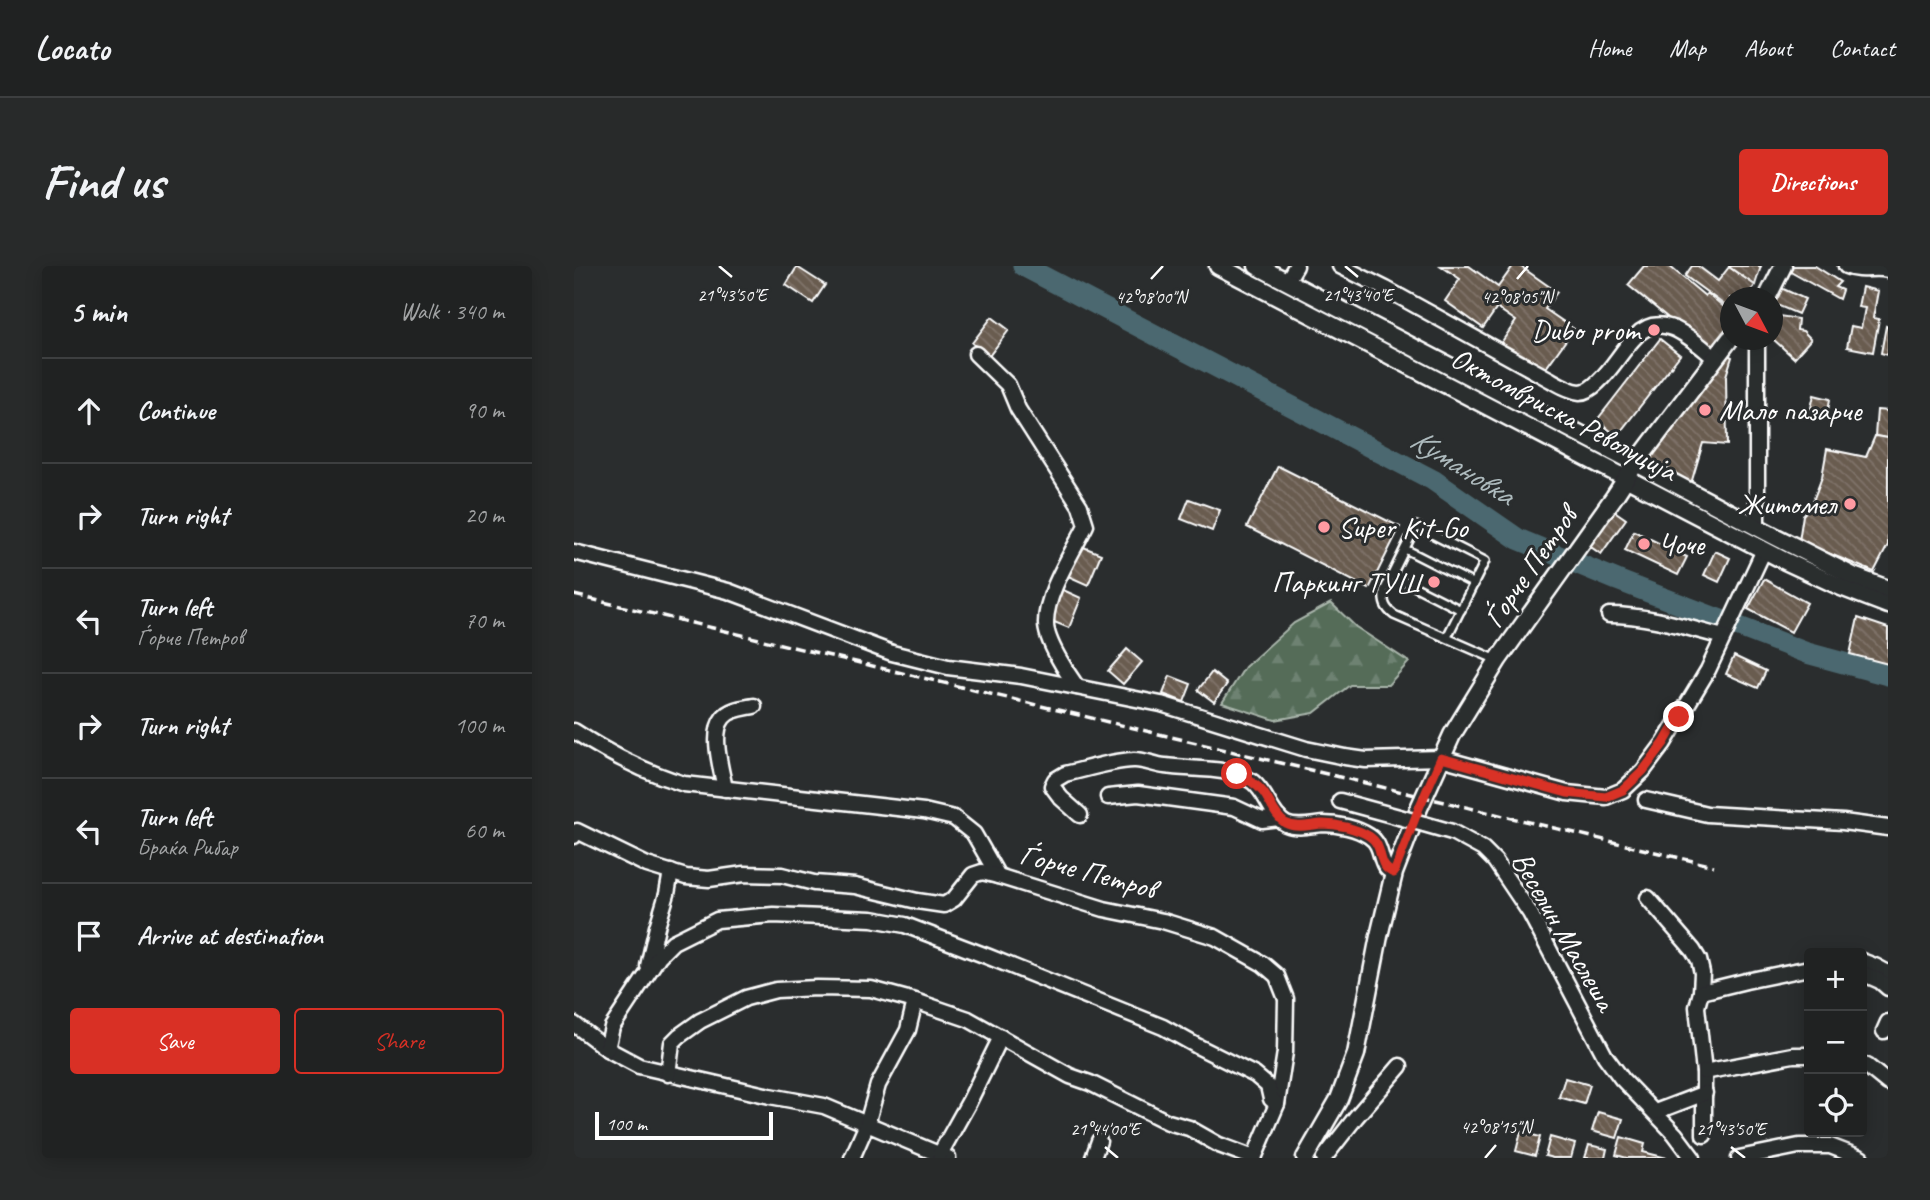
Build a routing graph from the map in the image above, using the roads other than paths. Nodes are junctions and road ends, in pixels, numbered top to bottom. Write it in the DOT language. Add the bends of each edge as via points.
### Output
graph roads {
  1 [pos="1218,266"];
  2 [pos="1257,266"];
  3 [pos="1296,266"];
  4 [pos="1340,266"];
  5 [pos="1783,266"];
  6 [pos="1846,266"];
  7 [pos="1888,270"];
  8 [pos="1287,281"];
  9 [pos="1772,287"];
  10 [pos="1722,350"];
  11 [pos="1757,350"];
  12 [pos="976,354"];
  13 [pos="1715,358"];
  14 [pos="1636,463"];
  15 [pos="1626,478"];
  16 [pos="1757,527"];
  17 [pos="1405,549"];
  18 [pos="1765,550"];
  19 [pos="574,552"];
  20 [pos="1392,575"];
  21 [pos="1474,584"];
  22 [pos="1888,589"];
  23 [pos="1888,605"];
  24 [pos="1461,610"];
  25 [pos="1609,615"];
  26 [pos="1447,637"];
  27 [pos="1723,637"];
  28 [pos="1497,660"];
  29 [pos="1077,687"];
  30 [pos="754,706"];
  31 [pos="574,731"];
  32 [pos="1441,758"];
  33 [pos="725,789"];
  34 [pos="1108,797"];
  35 [pos="1646,800"];
  36 [pos="1340,801"];
  37 [pos="1080,815"];
  38 [pos="1279,818"];
  39 [pos="1888,828"];
  40 [pos="574,836"];
  41 [pos="671,872"];
  42 [pos="1394,873"];
  43 [pos="998,876"];
  44 [pos="903,898"];
  45 [pos="1648,898"];
  46 [pos="892,923"];
  47 [pos="1867,963"];
  48 [pos="1804,969"];
  49 [pos="1888,974"];
  50 [pos="1867,975"];
  51 [pos="644,979"];
  52 [pos="1888,988"];
  53 [pos="1701,992"];
  54 [pos="915,1001"];
  55 [pos="574,1024"];
  56 [pos="1001,1037"];
  57 [pos="607,1049"];
  58 [pos="1804,1055"];
  59 [pos="1400,1066"];
  60 [pos="1867,1066"];
  61 [pos="1704,1072"];
  62 [pos="668,1074"];
  63 [pos="1888,1083"];
  64 [pos="1704,1093"];
  65 [pos="1276,1104"];
  66 [pos="1655,1112"];
  67 [pos="867,1124"];
  68 [pos="1704,1135"];
  69 [pos="1099,1141"];
  70 [pos="944,1156"];
  71 [pos="852,1158"];
  72 [pos="1093,1158"];
  73 [pos="1254,1158"];
  74 [pos="1305,1158"];
  75 [pos="1324,1158"];
  76 [pos="1693,1158"];
  77 [pos="1739,1158"];
  78 [pos="1861,1158"];
  1 -- 15 [label="street, Октомвриска Револуција"];
  2 -- 8 [label="street, Октомвриска Револуција"];
  3 -- 8 [label="street"];
  4 -- 13 [label="street" via="1573,391 1595,386 1635,336 1647,328 1674,327"];
  5 -- 9 [label="street"];
  6 -- 7 [label="street"];
  8 -- 14 [label="street, Октомвриска Револуција"];
  10 -- 13 [label="street, Ѓорче Петров"];
  11 -- 16 [label="street"];
  12 -- 29 [label="street" via="1008,385 1083,515 1086,525 1050,596 1045,626"];
  13 -- 14 [label="street, Ѓорче Петров"];
  14 -- 15 [label="street, Ѓорче Петров"];
  14 -- 16 [label="street, Октомвриска Револуција"];
  15 -- 18 [label="street, Октомвриска Револуција"];
  15 -- 28 [label="street, Ѓорче Петров"];
  16 -- 22 [label="street, Октомвриска Револуција"];
  17 -- 20 [label="lane"];
  17 -- 21 [label="lane"];
  17 -- 21 [label="lane" via="1416,526 1485,561"];
  18 -- 23 [label="street, Октомвриска Револуција"];
  18 -- 27 [label="street"];
  19 -- 29 [label="street" via="728,591 892,653 948,667"];
  20 -- 24 [label="lane"];
  20 -- 26 [label="lane" via="1384,591 1387,609"];
  21 -- 24 [label="lane"];
  24 -- 26 [label="lane"];
  25 -- 27 [label="street" via="1668,622"];
  26 -- 28 [label="lane"];
  27 -- 32 [label="street" via="1709,670 1664,743 1623,790 1606,797 1567,793"];
  28 -- 32 [label="street, Ѓорче Петров"];
  29 -- 32 [label="street" via="1161,704 1345,757"];
  30 -- 33 [label="street" via="730,712 722,718 716,734"];
  31 -- 33 [label="street, Ѓорче Петров" via="656,775"];
  32 -- 42 [label="street, Ѓорче Петров"];
  33 -- 43 [label="street, Ѓорче Петров" via="954,818 974,834"];
  34 -- 38 [label="street" via="1138,794 1234,807 1262,820"];
  35 -- 39 [label="street" via="1707,814"];
  36 -- 66 [label="street, Веселин Маслеша, bridge" via="1452,832 1496,861 1530,913 1605,1056"];
  37 -- 38 [label="street" via="1052,786 1055,780 1135,760 1237,774 1263,792"];
  38 -- 42 [label="street" via="1298,827 1326,824 1357,830 1372,838 1381,851 1382,864"];
  40 -- 41 [label="street" via="577,831"];
  41 -- 44 [label="street" via="709,878 782,875"];
  41 -- 51 [label="street"];
  42 -- 74 [label="street, Ѓорче Петров" via="1356,1054 1339,1099"];
  43 -- 44 [label="street" via="973,875 954,900 944,905"];
  43 -- 65 [label="street, Ѓорче Петров" via="1215,937 1263,964 1277,976 1286,999 1285,1052"];
  44 -- 46 [label="street"];
  45 -- 53 [label="street" via="1699,960"];
  46 -- 51 [label="street" via="773,915 717,920 673,942"];
  46 -- 65 [label="street" via="967,948 1163,1027 1255,1075 1268,1086"];
  47 -- 49 [label="street"];
  48 -- 53 [label="street"];
  50 -- 52 [label="street"];
  51 -- 57 [label="street" via="612,1027"];
  53 -- 61 [label="street" via="1697,1007"];
  54 -- 56 [label="street, Ѓорче Петров" via="968,1019"];
  54 -- 62 [label="street, Ѓорче Петров" via="871,989 817,988 776,990 746,998 679,1036 672,1043"];
  54 -- 67 [label="street" via="908,1030 878,1085"];
  55 -- 57 [label="street"];
  56 -- 70 [label="street"];
  56 -- 73 [label="street, Ѓорче Петров" via="1070,1076"];
  57 -- 62 [label="street" via="639,1066"];
  58 -- 61 [label="street"];
  59 -- 75 [label="street"];
  60 -- 63 [label="street"];
  61 -- 64 [label="street"];
  62 -- 67 [label="street" via="824,1106"];
  64 -- 66 [label="street"];
  64 -- 68 [label="street"];
  65 -- 73 [label="street, Ѓорче Петров"];
  66 -- 76 [label="street, Веселин Маслеша"];
  67 -- 70 [label="street"];
  67 -- 71 [label="street"];
  69 -- 72 [label="street"];
  77 -- 78 [label="street" via="1800,1146 1830,1146"];
}
